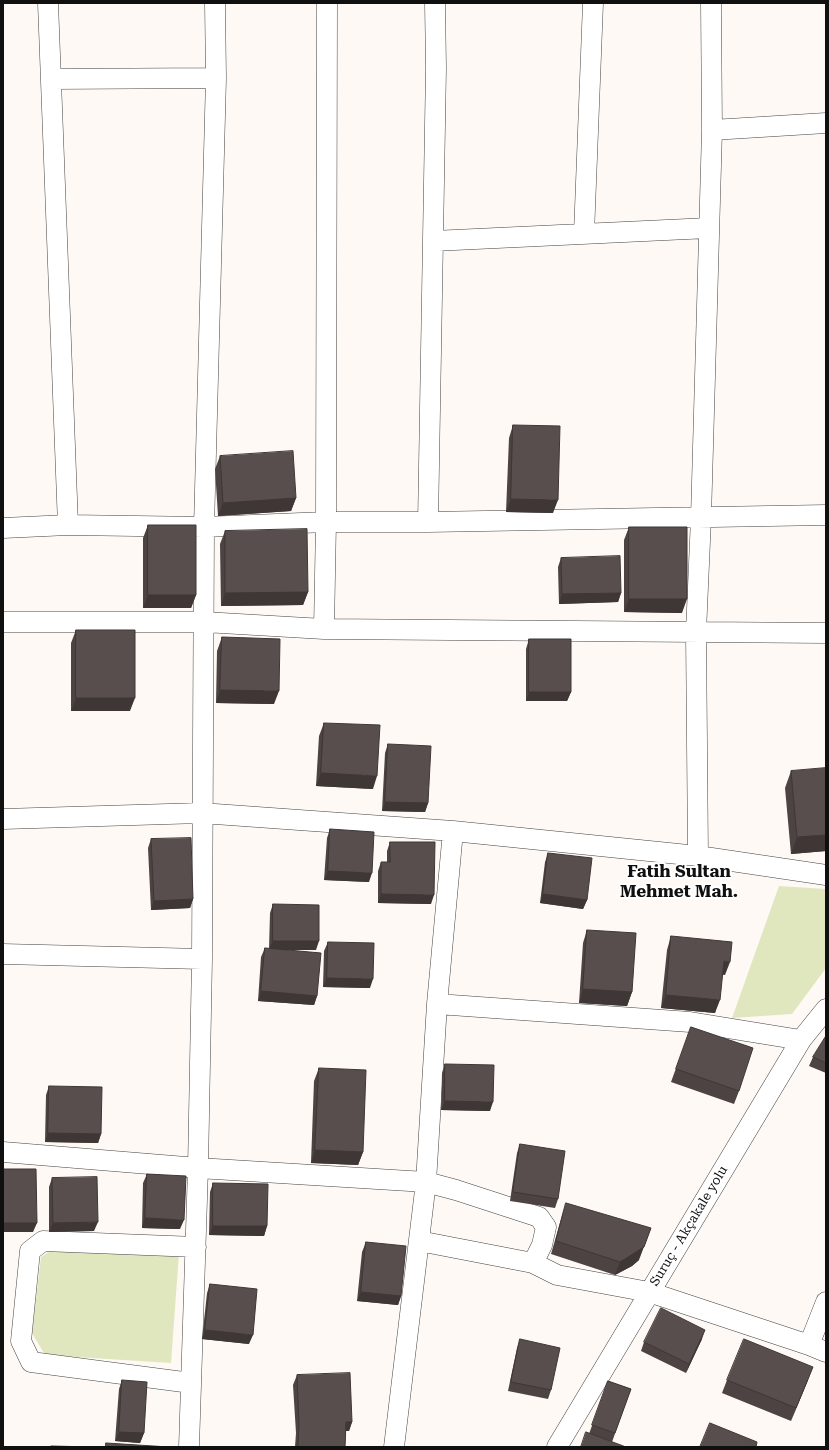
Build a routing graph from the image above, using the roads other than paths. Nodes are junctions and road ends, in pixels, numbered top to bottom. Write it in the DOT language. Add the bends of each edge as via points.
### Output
graph roads {
  1 [pos="48,3"];
  2 [pos="215,3"];
  3 [pos="327,3"];
  4 [pos="435,3"];
  5 [pos="593,3"];
  6 [pos="711,3"];
  7 [pos="216,78"];
  8 [pos="51,79"];
  9 [pos="826,123"];
  10 [pos="712,130"];
  11 [pos="709,228"];
  12 [pos="584,234"];
  13 [pos="432,241"];
  14 [pos="826,515"];
  15 [pos="702,518"];
  16 [pos="326,522"];
  17 [pos="428,522"];
  18 [pos="68,525"];
  19 [pos="204,527"];
  20 [pos="3,528"];
  21 [pos="3,622"];
  22 [pos="204,622"];
  23 [pos="324,629"];
  24 [pos="696,632"];
  25 [pos="826,633"];
  26 [pos="201,813"];
  27 [pos="3,819"];
  28 [pos="453,831"];
  29 [pos="698,856"];
  30 [pos="826,876"];
  31 [pos="3,954"];
  32 [pos="202,959"];
  33 [pos="437,1004"];
  34 [pos="826,1009"];
  35 [pos="800,1040"];
  36 [pos="3,1152"];
  37 [pos="198,1168"];
  38 [pos="426,1182"];
  39 [pos="419,1241"];
  40 [pos="196,1247"];
  41 [pos="533,1263"];
  42 [pos="649,1292"];
  43 [pos="826,1302"];
  44 [pos="818,1349"];
  45 [pos="191,1383"];
  46 [pos="189,1447"];
  47 [pos="394,1447"];
  48 [pos="557,1447"];
  1 -- 8 [label="street"];
  2 -- 7 [label="street"];
  3 -- 16 [label="street"];
  4 -- 13 [label="street"];
  5 -- 12 [label="street"];
  6 -- 10 [label="street"];
  7 -- 8 [label="street"];
  7 -- 19 [label="street"];
  8 -- 18 [label="street"];
  9 -- 10 [label="street"];
  10 -- 11 [label="street"];
  11 -- 12 [label="street"];
  11 -- 15 [label="street"];
  12 -- 13 [label="street"];
  13 -- 17 [label="street"];
  14 -- 15 [label="street"];
  15 -- 17 [label="street"];
  15 -- 24 [label="street"];
  16 -- 17 [label="street"];
  16 -- 19 [label="street"];
  16 -- 23 [label="street"];
  18 -- 19 [label="street"];
  18 -- 20 [label="street"];
  19 -- 22 [label="street"];
  21 -- 22 [label="street"];
  22 -- 23 [label="street"];
  22 -- 26 [label="street"];
  23 -- 24 [label="street"];
  24 -- 25 [label="street"];
  24 -- 29 [label="street"];
  26 -- 27 [label="street"];
  26 -- 28 [label="street"];
  26 -- 32 [label="street"];
  28 -- 29 [label="street"];
  28 -- 33 [label="street"];
  29 -- 30 [label="street"];
  31 -- 32 [label="street"];
  32 -- 37 [label="street"];
  33 -- 35 [label="street" via="690,1022"];
  33 -- 38 [label="street"];
  34 -- 35 [label="street, Suruç - Akçakale yolu"];
  35 -- 42 [label="street, Suruç - Akçakale yolu"];
  36 -- 37 [label="street"];
  37 -- 38 [label="street"];
  37 -- 40 [label="street"];
  38 -- 39 [label="street"];
  38 -- 41 [label="street" via="539,1217 546,1226 542,1246"];
  39 -- 41 [label="street"];
  39 -- 47 [label="street"];
  40 -- 45 [label="street"];
  40 -- 45 [label="street" via="43,1241 30,1250 21,1341 31,1362"];
  41 -- 42 [label="street" via="557,1275"];
  42 -- 44 [label="street"];
  42 -- 48 [label="street, Suruç - Akçakale yolu"];
  43 -- 44 [label="street"];
  45 -- 46 [label="street"];
}
